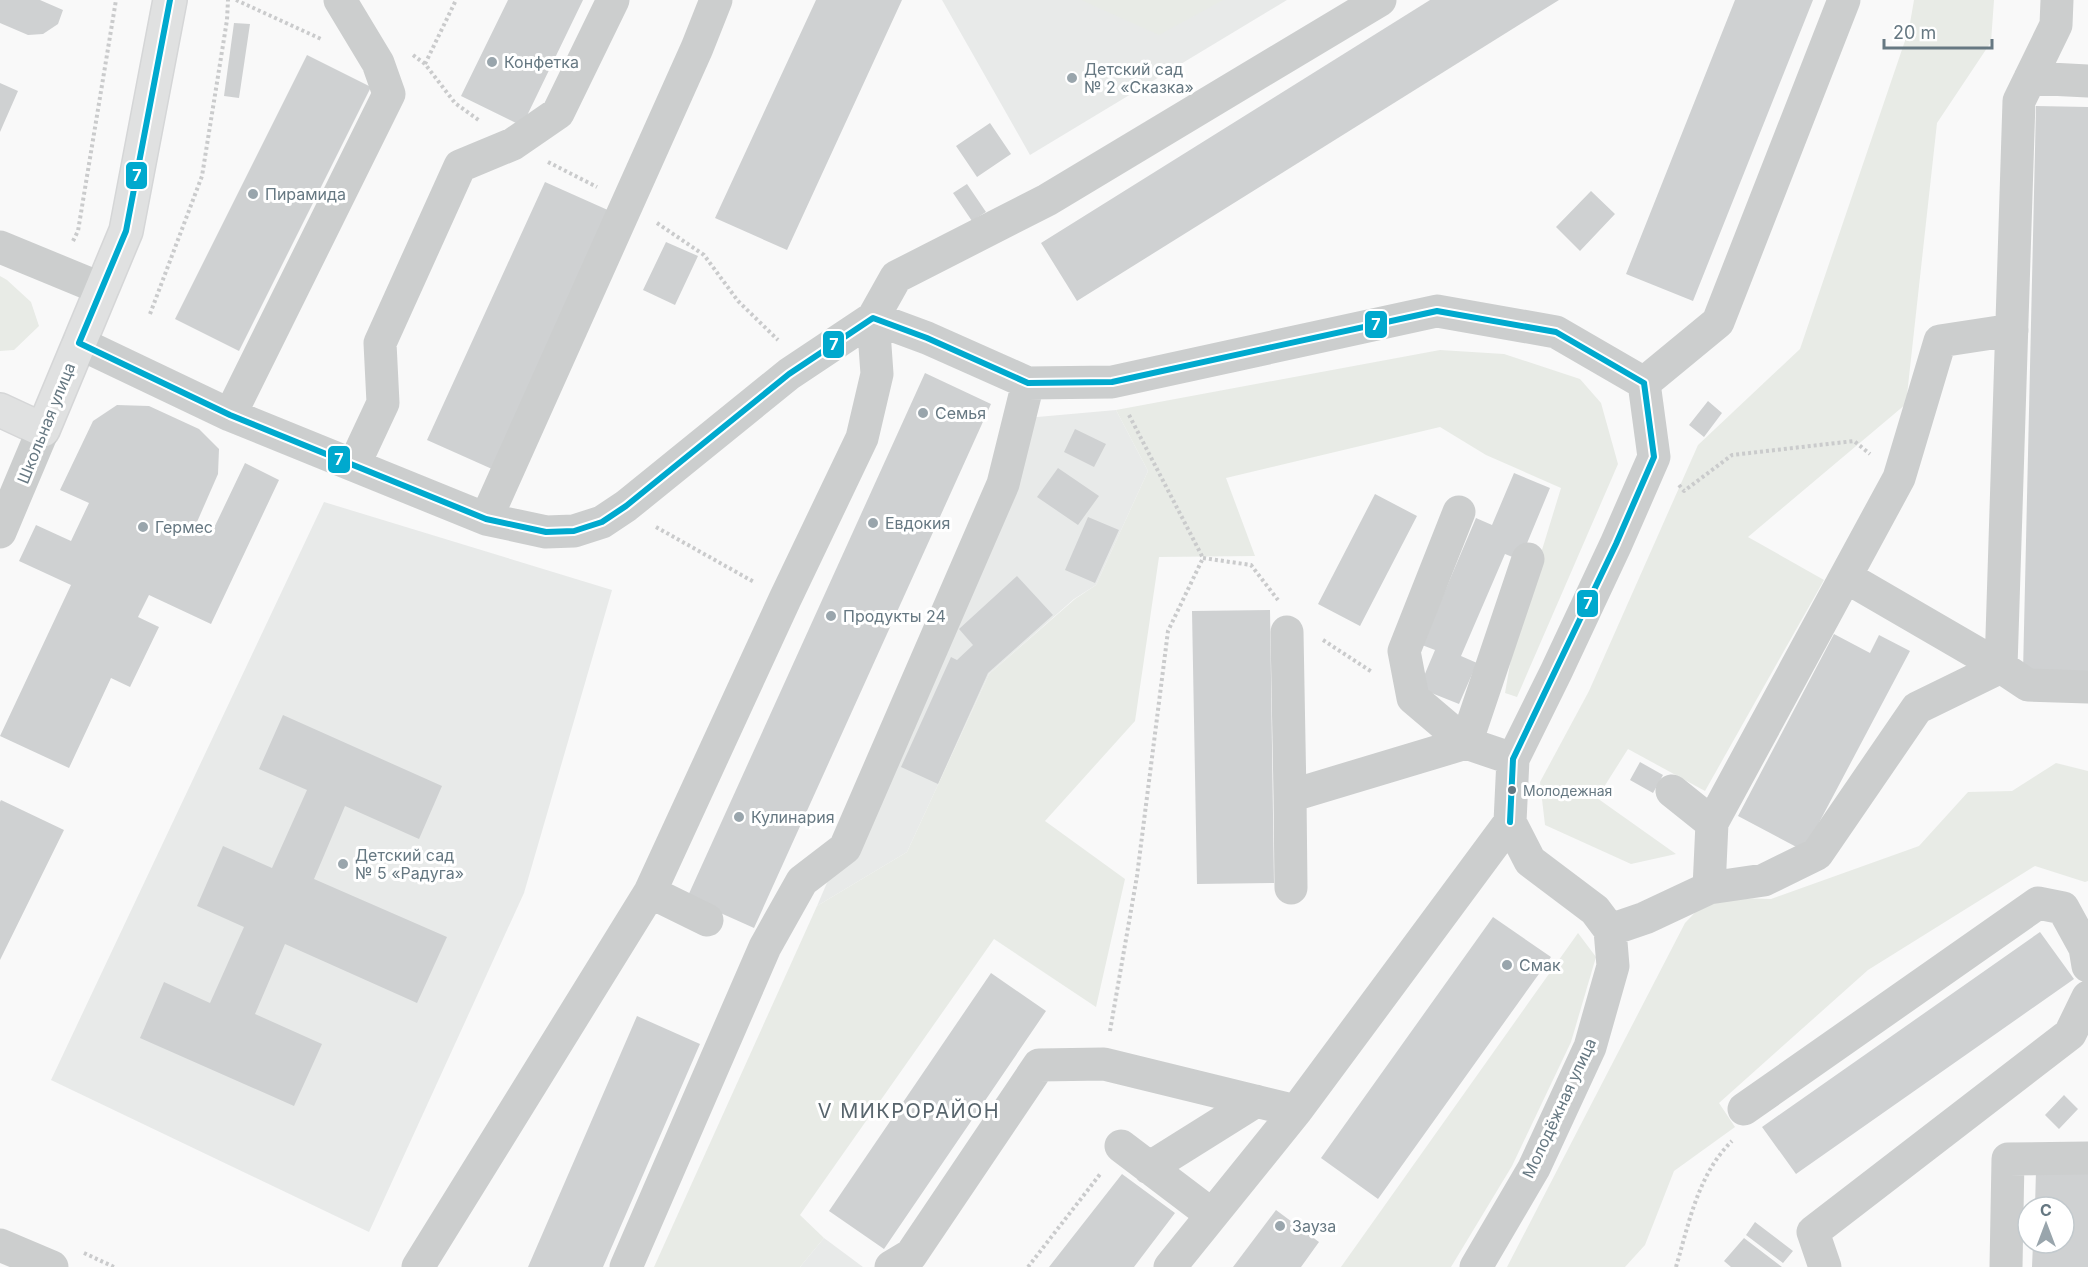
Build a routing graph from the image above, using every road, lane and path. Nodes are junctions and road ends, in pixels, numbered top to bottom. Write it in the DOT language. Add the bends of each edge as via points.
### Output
graph roads {
  1 [pos="116,0"];
  2 [pos="170,0"];
  3 [pos="228,0"];
  4 [pos="236,0"];
  5 [pos="340,0"];
  6 [pos="456,0"];
  7 [pos="613,0"];
  8 [pos="716,0"];
  9 [pos="1380,0"];
  10 [pos="1844,0"];
  11 [pos="2057,0"];
  12 [pos="286,24"];
  13 [pos="409,53"];
  14 [pos="425,64"];
  15 [pos="2030,78"];
  16 [pos="2088,81"];
  17 [pos="513,144"];
  18 [pos="628,203"];
  19 [pos="0,247"];
  20 [pos="60,271"];
  21 [pos="102,289"];
  22 [pos="150,314"];
  23 [pos="873,318"];
  24 [pos="2012,330"];
  25 [pos="79,343"];
  26 [pos="789,374"];
  27 [pos="1028,383"];
  28 [pos="1644,383"];
  29 [pos="1125,407"];
  30 [pos="0,411"];
  31 [pos="230,415"];
  32 [pos="43,430"];
  33 [pos="1854,441"];
  34 [pos="354,465"];
  35 [pos="1684,491"];
  36 [pos="1460,512"];
  37 [pos="486,519"];
  38 [pos="657,528"];
  39 [pos="0,532"];
  40 [pos="1528,559"];
  41 [pos="722,565"];
  42 [pos="1846,577"];
  43 [pos="1287,632"];
  44 [pos="2001,668"];
  45 [pos="2088,687"];
  46 [pos="1466,743"];
  47 [pos="1513,759"];
  48 [pos="1672,792"];
  49 [pos="1290,796"];
  50 [pos="1510,822"];
  51 [pos="1712,823"];
  52 [pos="1291,888"];
  53 [pos="1709,888"];
  54 [pos="650,892"];
  55 [pos="707,920"];
  56 [pos="1610,930"];
  57 [pos="2088,966"];
  58 [pos="2088,997"];
  59 [pos="1111,1024"];
  60 [pos="1256,1101"];
  61 [pos="1296,1111"];
  62 [pos="1740,1124"];
  63 [pos="1121,1146"];
  64 [pos="2088,1158"];
  65 [pos="1149,1168"];
  66 [pos="1212,1215"];
  67 [pos="0,1245"];
  68 [pos="52,1267"];
  69 [pos="417,1267"];
  70 [pos="626,1267"];
  71 [pos="891,1267"];
  72 [pos="1028,1267"];
  73 [pos="1170,1267"];
  74 [pos="1476,1267"];
  75 [pos="1676,1267"];
  76 [pos="1825,1267"];
  77 [pos="2006,1267"];
  1 -- 20 [label="path" via="78,231"];
  2 -- 21 [label="main road, Школьная улица" via="126,231"];
  3 -- 22 [label="path" via="202,176"];
  4 -- 12 [label="path"];
  5 -- 31 [label="street" via="378,63 389,94"];
  6 -- 14 [label="path"];
  7 -- 17 [label="street" via="558,113"];
  8 -- 18 [label="street"];
  9 -- 23 [label="street" via="1047,200 896,277"];
  10 -- 28 [label="street" via="1718,322"];
  11 -- 15 [label="street" via="2056,25"];
  13 -- 14 [label="path"];
  14 -- 17 [label="path" via="455,103"];
  15 -- 16 [label="street"];
  15 -- 24 [label="street" via="2019,101"];
  17 -- 18 [label="path"];
  17 -- 34 [label="street" via="460,166 380,343 382,403"];
  18 -- 26 [label="path" via="704,255 738,301 783,345"];
  18 -- 37 [label="street"];
  19 -- 20 [label="street"];
  20 -- 21 [label="street"];
  21 -- 25 [label="main road, Школьная улица"];
  23 -- 26 [label="street"];
  23 -- 27 [label="street"];
  23 -- 54 [label="street" via="877,374 862,438"];
  24 -- 42 [label="street" via="1940,341 1899,478"];
  24 -- 44 [label="street"];
  25 -- 31 [label="street"];
  25 -- 32 [label="main road, Школьная улица"];
  26 -- 37 [label="street" via="602,522 574,531 546,532"];
  27 -- 28 [label="street" via="1112,382 1437,311 1556,332"];
  27 -- 70 [label="street" via="1003,484 845,848 802,881 765,947"];
  28 -- 47 [label="street" via="1654,457 1592,597"];
  29 -- 59 [label="path" via="1203,558 1168,631 1137,876"];
  30 -- 32 [label="main road"];
  31 -- 34 [label="street"];
  32 -- 39 [label="street, Школьная улица"];
  33 -- 35 [label="path" via="1732,455"];
  34 -- 37 [label="street"];
  36 -- 46 [label="street" via="1404,651 1413,698"];
  38 -- 41 [label="path"];
  40 -- 46 [label="street"];
  42 -- 44 [label="street"];
  42 -- 51 [label="street"];
  43 -- 49 [label="street"];
  44 -- 45 [label="street" via="2028,685"];
  44 -- 53 [label="street" via="1917,708 1817,854 1764,880"];
  46 -- 47 [label="street"];
  46 -- 49 [label="street"];
  47 -- 50 [label="street"];
  48 -- 51 [label="street"];
  49 -- 52 [label="street"];
  50 -- 56 [label="street" via="1530,861 1595,910"];
  50 -- 61 [label="street"];
  51 -- 53 [label="street"];
  53 -- 56 [label="street"];
  54 -- 55 [label="street"];
  54 -- 69 [label="street"];
  56 -- 74 [label="street, Молодёжная улица" via="1613,966 1590,1047 1534,1168"];
  57 -- 62 [label="street" via="2085,948 2062,908 2038,903"];
  58 -- 76 [label="street" via="2070,1034 1813,1232"];
  60 -- 61 [label="street"];
  60 -- 65 [label="street"];
  60 -- 71 [label="street" via="1104,1064 1039,1065 911,1255"];
  61 -- 66 [label="street"];
  62 -- 75 [label="path" via="1697,1196"];
  63 -- 65 [label="street"];
  63 -- 72 [label="path"];
  64 -- 77 [label="street" via="2008,1159"];
  65 -- 66 [label="street"];
  66 -- 73 [label="street"];
  67 -- 68 [label="street"];
}
